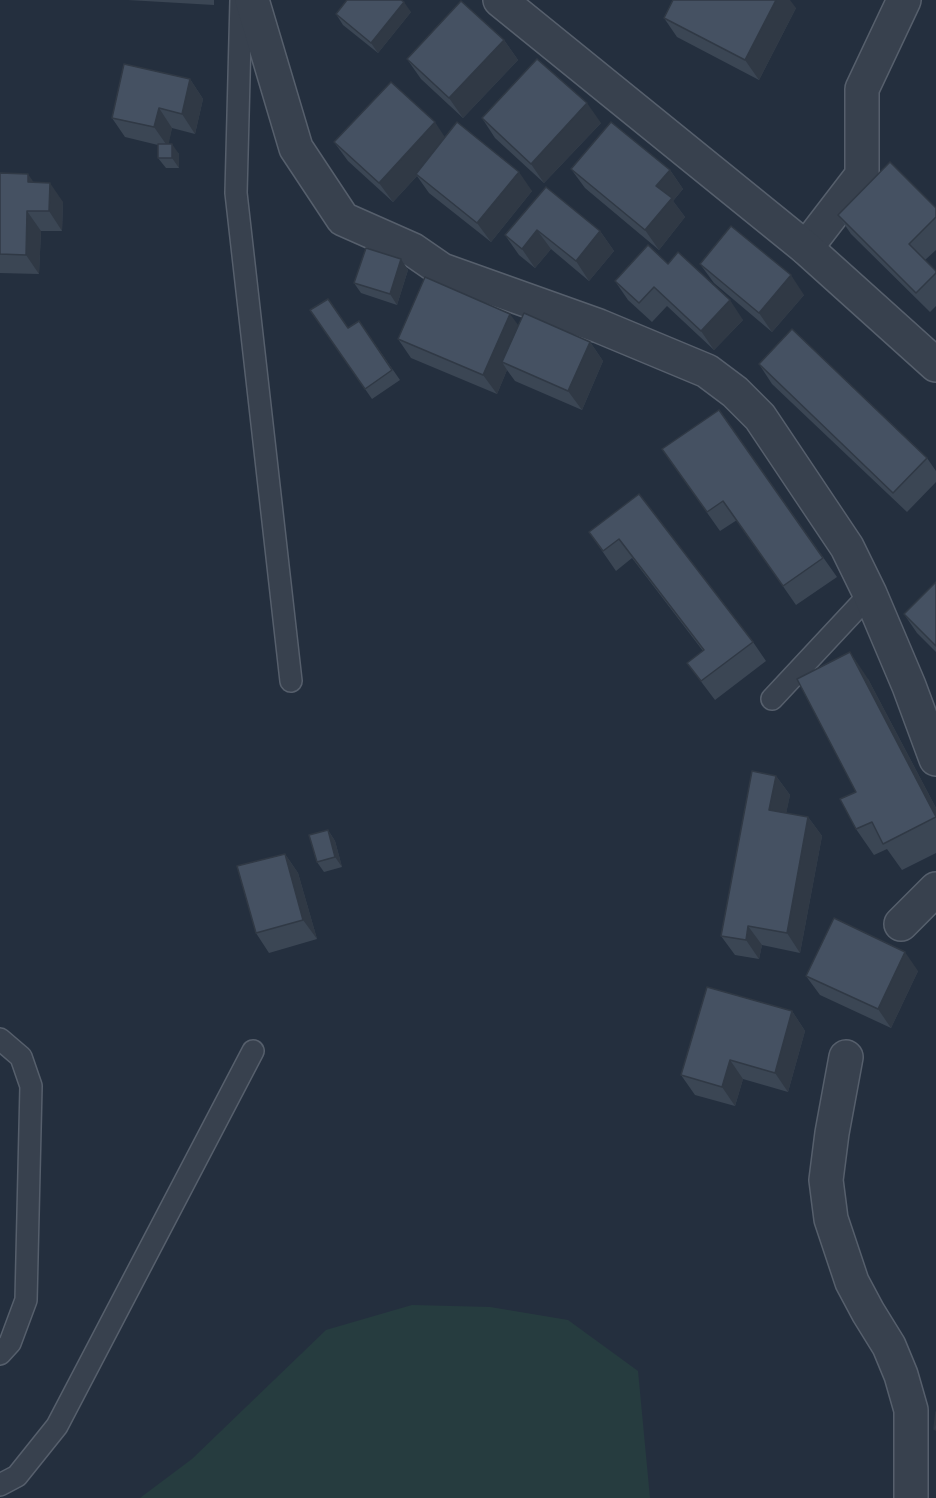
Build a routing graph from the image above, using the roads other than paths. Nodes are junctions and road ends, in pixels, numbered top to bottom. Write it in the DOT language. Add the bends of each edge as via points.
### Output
graph roads {
  1 [pos="241,0"];
  2 [pos="252,0"];
  3 [pos="500,0"];
  4 [pos="904,0"];
  5 [pos="806,248"];
  6 [pos="936,364"];
  7 [pos="870,594"];
  8 [pos="291,681"];
  9 [pos="772,699"];
  10 [pos="936,759"];
  11 [pos="936,889"];
  12 [pos="901,924"];
  13 [pos="0,1039"];
  14 [pos="253,1051"];
  15 [pos="846,1057"];
  16 [pos="0,1354"];
  17 [pos="0,1485"];
  18 [pos="911,1498"];
  1 -- 8 [label="lane" via="236,193"];
  2 -- 7 [label="street" via="296,148 343,219 413,250 442,270 599,326 707,371 760,417 847,547"];
  3 -- 5 [label="street"];
  4 -- 5 [label="street" via="862,90 862,175"];
  5 -- 6 [label="street"];
  7 -- 9 [label="lane"];
  7 -- 10 [label="street"];
  11 -- 12 [label="street"];
  13 -- 16 [label="lane" via="21,1057 31,1086 26,1300 10,1343"];
  14 -- 17 [label="lane" via="57,1426 17,1476"];
  15 -- 18 [label="street" via="826,1180 831,1219 852,1282 901,1375 911,1410"];
}
